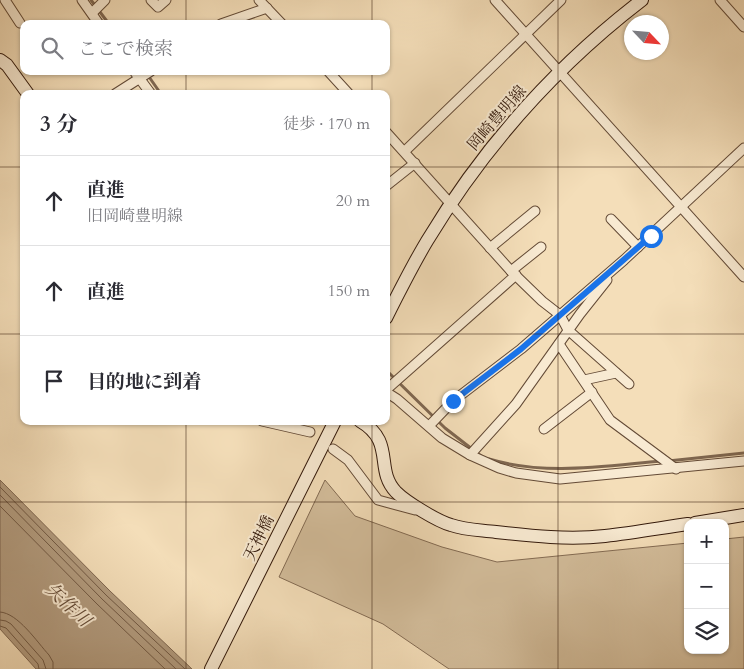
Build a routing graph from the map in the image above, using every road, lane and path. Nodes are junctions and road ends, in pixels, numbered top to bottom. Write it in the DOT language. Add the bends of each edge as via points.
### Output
graph roads {
  1 [pos="5,0"];
  2 [pos="82,0"];
  3 [pos="105,0"];
  4 [pos="151,0"];
  5 [pos="166,0"];
  6 [pos="259,0"];
  7 [pos="495,0"];
  8 [pos="562,0"];
  9 [pos="642,0"];
  10 [pos="720,0"];
  11 [pos="267,8"];
  12 [pos="92,13"];
  13 [pos="97,20"];
  14 [pos="233,20"];
  15 [pos="278,20"];
  16 [pos="20,23"];
  17 [pos="744,27"];
  18 [pos="526,33"];
  19 [pos="0,60"];
  20 [pos="560,72"];
  21 [pos="137,75"];
  22 [pos="332,75"];
  23 [pos="25,90"];
  24 [pos="120,90"];
  25 [pos="148,90"];
  26 [pos="345,90"];
  27 [pos="390,136"];
  28 [pos="744,148"];
  29 [pos="405,151"];
  30 [pos="415,163"];
  31 [pos="390,183"];
  32 [pos="450,204"];
  33 [pos="681,208"];
  34 [pos="535,211"];
  35 [pos="611,219"];
  36 [pos="541,247"];
  37 [pos="490,248"];
  38 [pos="638,248"];
  39 [pos="624,260"];
  40 [pos="513,273"];
  41 [pos="744,277"];
  42 [pos="390,310"];
  43 [pos="560,315"];
  44 [pos="568,330"];
  45 [pos="559,344"];
  46 [pos="616,373"];
  47 [pos="584,380"];
  48 [pos="629,384"];
  49 [pos="390,387"];
  50 [pos="592,392"];
  51 [pos="390,394"];
  52 [pos="279,425"];
  53 [pos="333,425"];
  54 [pos="367,425"];
  55 [pos="429,426"];
  56 [pos="544,429"];
  57 [pos="310,432"];
  58 [pos="333,449"];
  59 [pos="470,455"];
  60 [pos="744,461"];
  61 [pos="676,469"];
  62 [pos="425,512"];
  63 [pos="744,515"];
  64 [pos="720,519"];
  65 [pos="684,525"];
  66 [pos="212,669"];
  1 -- 16 [label="street"];
  2 -- 12 [label="street"];
  3 -- 12 [label="street"];
  4 -- 5 [label="street" via="158,7"];
  6 -- 11 [label="street"];
  7 -- 18 [label="street"];
  8 -- 18 [label="street"];
  9 -- 20 [label="main road, 岡崎豊明線" via="612,23"];
  10 -- 17 [label="street"];
  11 -- 14 [label="street"];
  11 -- 15 [label="street"];
  12 -- 13 [label="street"];
  18 -- 20 [label="street"];
  18 -- 29 [label="street"];
  19 -- 23 [label="main road"];
  20 -- 32 [label="main road, 岡崎豊明線" via="506,130"];
  20 -- 33 [label="street"];
  21 -- 24 [label="street"];
  21 -- 25 [label="street"];
  22 -- 26 [label="street"];
  27 -- 29 [label="street"];
  28 -- 33 [label="street"];
  29 -- 30 [label="street"];
  30 -- 31 [label="street"];
  30 -- 32 [label="street"];
  32 -- 37 [label="street"];
  32 -- 42 [label="main road, 岡崎豊明線"];
  33 -- 38 [label="street"];
  33 -- 41 [label="street"];
  34 -- 37 [label="street"];
  35 -- 38 [label="street"];
  36 -- 40 [label="street"];
  37 -- 40 [label="street"];
  38 -- 39 [label="street"];
  39 -- 43 [label="street"];
  39 -- 44 [label="street"];
  40 -- 43 [label="street"];
  40 -- 49 [label="street"];
  43 -- 44 [label="street"];
  43 -- 55 [label="street" via="453,401"];
  44 -- 45 [label="street"];
  44 -- 46 [label="street"];
  45 -- 47 [label="street"];
  45 -- 59 [label="street" via="516,404"];
  46 -- 47 [label="street"];
  46 -- 48 [label="street"];
  47 -- 50 [label="street"];
  50 -- 56 [label="street"];
  50 -- 61 [label="street" via="610,420"];
  51 -- 55 [label="street"];
  52 -- 57 [label="street"];
  53 -- 66 [label="main road, 天神橋"];
  54 -- 62 [label="main road" via="378,436 383,449 389,482 397,492"];
  55 -- 59 [label="street"];
  58 -- 62 [label="street" via="348,460 378,500"];
  59 -- 61 [label="street" via="516,473 560,479"];
  60 -- 61 [label="street"];
  62 -- 65 [label="main road" via="450,525 540,537 603,536"];
  63 -- 64 [label="main road"];
}
